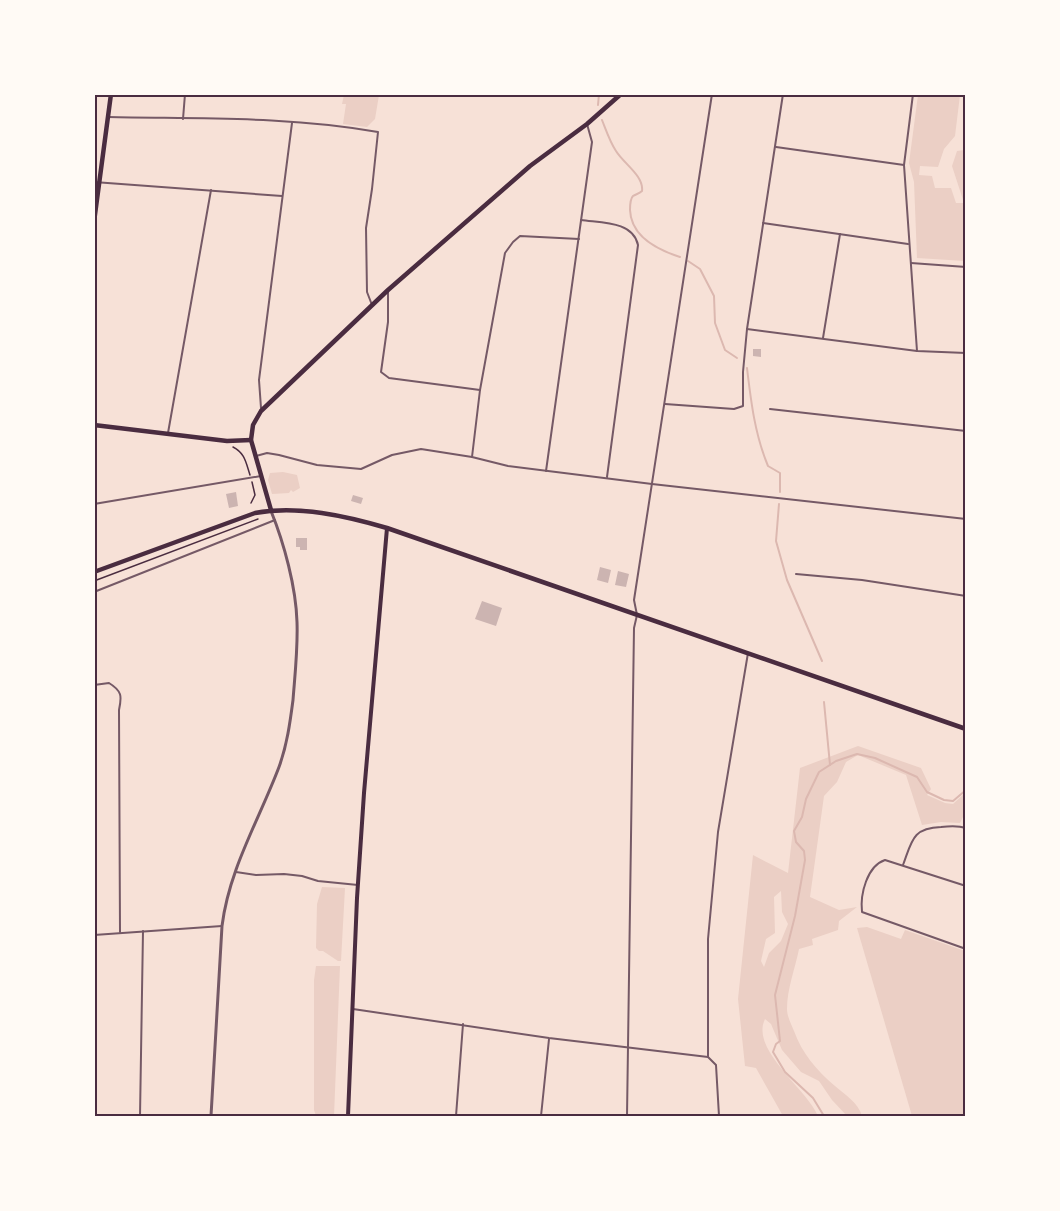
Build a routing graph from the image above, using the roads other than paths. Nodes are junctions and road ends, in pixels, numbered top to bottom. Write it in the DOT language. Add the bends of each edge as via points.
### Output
graph roads {
  1 [pos="111,94"];
  2 [pos="185,94"];
  3 [pos="621,94"];
  4 [pos="712,94"];
  5 [pos="783,94"];
  6 [pos="913,94"];
  7 [pos="108,117"];
  8 [pos="183,119"];
  9 [pos="292,123"];
  10 [pos="588,124"];
  11 [pos="776,147"];
  12 [pos="904,165"];
  13 [pos="97,182"];
  14 [pos="211,190"];
  15 [pos="282,196"];
  16 [pos="582,220"];
  17 [pos="94,222"];
  18 [pos="764,223"];
  19 [pos="840,234"];
  20 [pos="579,239"];
  21 [pos="908,244"];
  22 [pos="911,263"];
  23 [pos="966,267"];
  24 [pos="388,290"];
  25 [pos="372,306"];
  26 [pos="747,329"];
  27 [pos="823,338"];
  28 [pos="917,351"];
  29 [pos="966,353"];
  30 [pos="480,390"];
  31 [pos="665,404"];
  32 [pos="770,409"];
  33 [pos="261,411"];
  34 [pos="94,425"];
  35 [pos="966,431"];
  36 [pos="168,434"];
  37 [pos="251,440"];
  38 [pos="255,456"];
  39 [pos="472,457"];
  40 [pos="546,471"];
  41 [pos="261,476"];
  42 [pos="607,477"];
  43 [pos="652,484"];
  44 [pos="94,504"];
  45 [pos="271,510"];
  46 [pos="966,519"];
  47 [pos="275,520"];
  48 [pos="387,528"];
  49 [pos="94,572"];
  50 [pos="796,574"];
  51 [pos="94,592"];
  52 [pos="966,596"];
  53 [pos="637,615"];
  54 [pos="748,653"];
  55 [pos="94,685"];
  56 [pos="966,729"];
  57 [pos="966,828"];
  58 [pos="903,865"];
  59 [pos="235,872"];
  60 [pos="358,885"];
  61 [pos="966,886"];
  62 [pos="222,926"];
  63 [pos="142,931"];
  64 [pos="120,932"];
  65 [pos="94,934"];
  66 [pos="966,949"];
  67 [pos="353,1009"];
  68 [pos="463,1024"];
  69 [pos="549,1038"];
  70 [pos="628,1047"];
  71 [pos="708,1057"];
  72 [pos="140,1116"];
  73 [pos="211,1116"];
  74 [pos="348,1116"];
  75 [pos="456,1116"];
  76 [pos="541,1116"];
  77 [pos="627,1116"];
  78 [pos="719,1116"];
  1 -- 7 [label="main road"];
  2 -- 8 [label="street"];
  3 -- 10 [label="main road"];
  4 -- 31 [label="street"];
  5 -- 11 [label="street"];
  6 -- 12 [label="street"];
  7 -- 8 [label="street"];
  7 -- 13 [label="main road"];
  8 -- 9 [label="street"];
  9 -- 15 [label="street"];
  9 -- 25 [label="street" via="378,132 366,228 367,292"];
  10 -- 16 [label="street" via="592,142"];
  10 -- 24 [label="main road" via="530,166"];
  11 -- 12 [label="street"];
  11 -- 18 [label="street"];
  12 -- 21 [label="street"];
  13 -- 14 [label="street"];
  13 -- 17 [label="main road"];
  14 -- 15 [label="street"];
  14 -- 36 [label="street"];
  15 -- 33 [label="street" via="260,380"];
  16 -- 20 [label="street"];
  16 -- 42 [label="street" via="624,228 636,237 638,245"];
  18 -- 19 [label="street"];
  18 -- 26 [label="street"];
  19 -- 21 [label="street"];
  19 -- 27 [label="street"];
  20 -- 30 [label="street" via="520,236 505,253"];
  20 -- 40 [label="street"];
  21 -- 22 [label="street"];
  22 -- 23 [label="street"];
  22 -- 28 [label="street"];
  24 -- 25 [label="main road"];
  24 -- 30 [label="street" via="382,375"];
  25 -- 33 [label="main road"];
  26 -- 27 [label="street"];
  26 -- 31 [label="street" via="743,406 734,409"];
  27 -- 28 [label="street"];
  28 -- 29 [label="street"];
  30 -- 39 [label="street"];
  31 -- 43 [label="street"];
  32 -- 35 [label="street"];
  33 -- 37 [label="main road"];
  34 -- 36 [label="main road"];
  36 -- 37 [label="main road"];
  37 -- 38 [label="main road"];
  38 -- 39 [label="street" via="267,453 353,469 408,450"];
  38 -- 41 [label="main road"];
  39 -- 40 [label="street"];
  40 -- 42 [label="street"];
  41 -- 44 [label="street"];
  41 -- 45 [label="main road"];
  42 -- 43 [label="street"];
  43 -- 46 [label="street"];
  43 -- 53 [label="street" via="634,600"];
  45 -- 47 [label="street"];
  45 -- 48 [label="main road" via="323,514"];
  45 -- 49 [label="main road" via="239,518"];
  47 -- 51 [label="street"];
  47 -- 59 [label="street" via="297,620 289,736"];
  48 -- 53 [label="main road"];
  48 -- 60 [label="main road"];
  50 -- 52 [label="street"];
  53 -- 54 [label="main road"];
  53 -- 70 [label="street"];
  54 -- 56 [label="main road"];
  54 -- 71 [label="street" via="718,832 708,939"];
  55 -- 64 [label="street" via="109,683 118,688 122,697"];
  57 -- 58 [label="street" via="924,828 913,839"];
  58 -- 61 [label="street"];
  58 -- 66 [label="street" via="878,862 869,873 862,912"];
  59 -- 60 [label="street" via="284,874"];
  59 -- 62 [label="street"];
  60 -- 67 [label="main road"];
  62 -- 63 [label="street"];
  62 -- 73 [label="street"];
  63 -- 64 [label="street"];
  63 -- 72 [label="street"];
  64 -- 65 [label="street"];
  67 -- 68 [label="street"];
  67 -- 74 [label="main road"];
  68 -- 69 [label="street"];
  68 -- 75 [label="street"];
  69 -- 70 [label="street"];
  69 -- 76 [label="street"];
  70 -- 71 [label="street"];
  70 -- 77 [label="street"];
  71 -- 78 [label="street" via="716,1065"];
}
